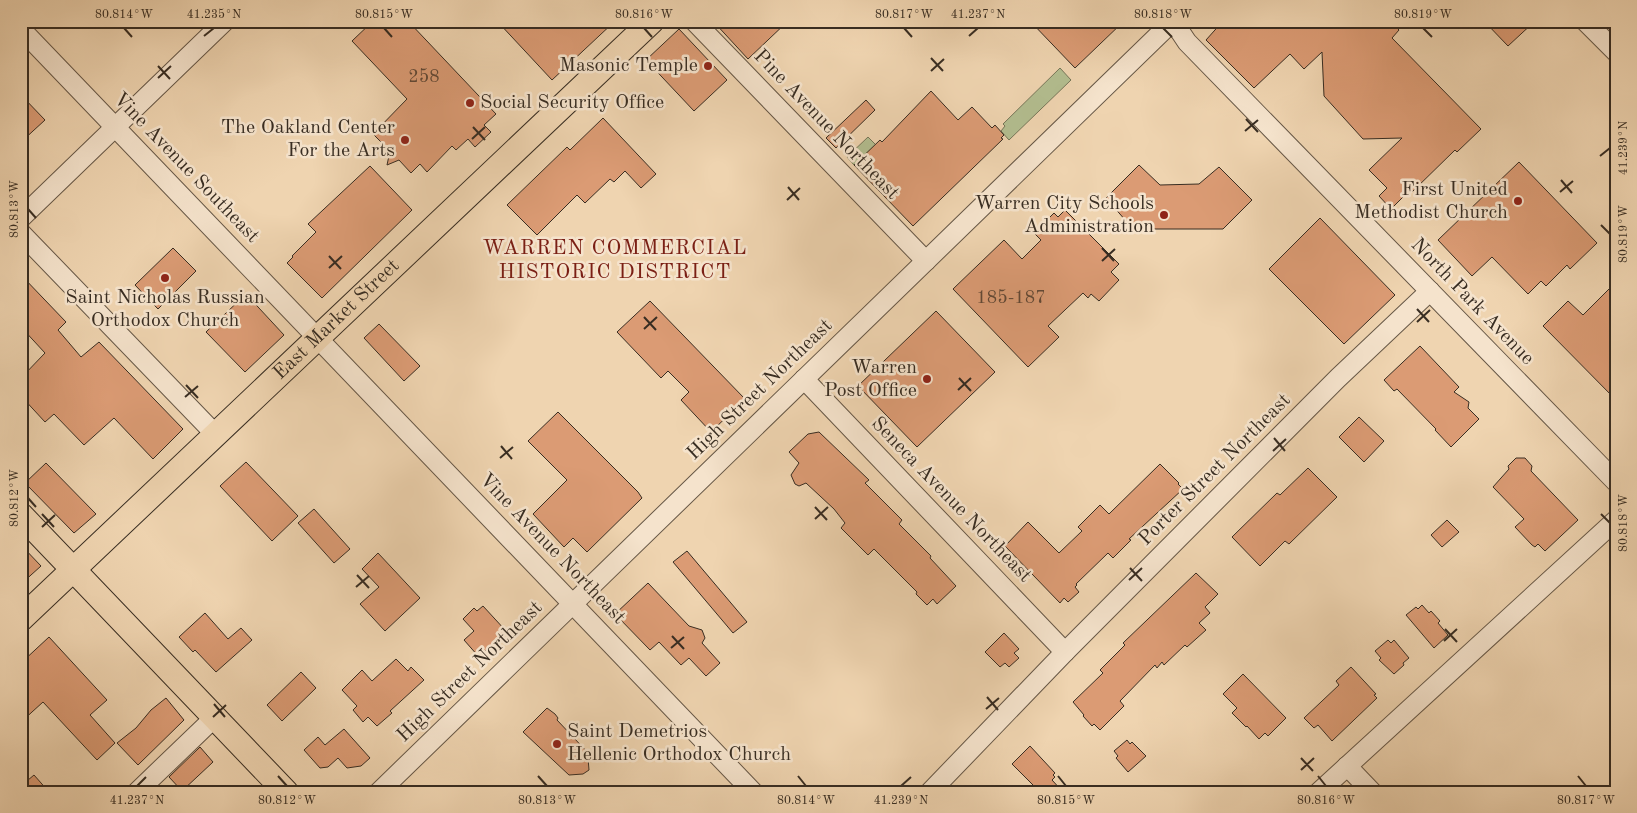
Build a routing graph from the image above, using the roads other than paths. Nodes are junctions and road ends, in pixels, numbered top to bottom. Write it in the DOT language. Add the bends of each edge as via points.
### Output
graph roads {
  1 [pos="652,21"];
  2 [pos="694,21"];
  3 [pos="1173,21"];
  4 [pos="1585,21"];
  5 [pos="218,24"];
  6 [pos="21,29"];
  7 [pos="1616,52"];
  8 [pos="116,126"];
  9 [pos="21,218"];
  10 [pos="21,233"];
  11 [pos="926,261"];
  12 [pos="1430,291"];
  13 [pos="318,338"];
  14 [pos="804,379"];
  15 [pos="216,435"];
  16 [pos="1616,482"];
  17 [pos="21,515"];
  18 [pos="1616,520"];
  19 [pos="74,570"];
  20 [pos="572,604"];
  21 [pos="21,619"];
  22 [pos="1065,652"];
  23 [pos="215,717"];
  24 [pos="1347,766"];
  25 [pos="137,792"];
  26 [pos="286,792"];
  27 [pos="379,792"];
  28 [pos="754,792"];
  29 [pos="930,792"];
  30 [pos="1319,792"];
  31 [pos="1372,792"];
  1 -- 13 [label="main road, East Market Street"];
  2 -- 11 [label="street, Pine Avenue Northeast"];
  3 -- 11 [label="street, High Street Northeast"];
  3 -- 12 [label="street, North Park Avenue" via="1187,42"];
  4 -- 7 [label="street"];
  5 -- 8 [label="street"];
  6 -- 8 [label="street, Vine Avenue Southeast"];
  8 -- 9 [label="street"];
  8 -- 13 [label="street, Vine Avenue Southeast"];
  10 -- 15 [label="street"];
  11 -- 14 [label="street, High Street Northeast"];
  12 -- 16 [label="street, North Park Avenue"];
  12 -- 22 [label="street, Porter Street Northeast" via="1338,378"];
  13 -- 15 [label="main road, East Market Street"];
  13 -- 20 [label="street, Vine Avenue Northeast"];
  14 -- 20 [label="street, High Street Northeast"];
  14 -- 22 [label="street, Seneca Avenue Northeast"];
  15 -- 19 [label="main road, East Market Street"];
  17 -- 19 [label="main road"];
  18 -- 24 [label="street"];
  19 -- 21 [label="main road, East Market Street"];
  19 -- 23 [label="main road"];
  20 -- 27 [label="street, High Street Northeast"];
  20 -- 28 [label="street, Vine Avenue Northeast"];
  22 -- 29 [label="street, Porter Street Northeast"];
  23 -- 25 [label="street"];
  23 -- 26 [label="main road"];
  24 -- 30 [label="street"];
  24 -- 31 [label="street"];
}
